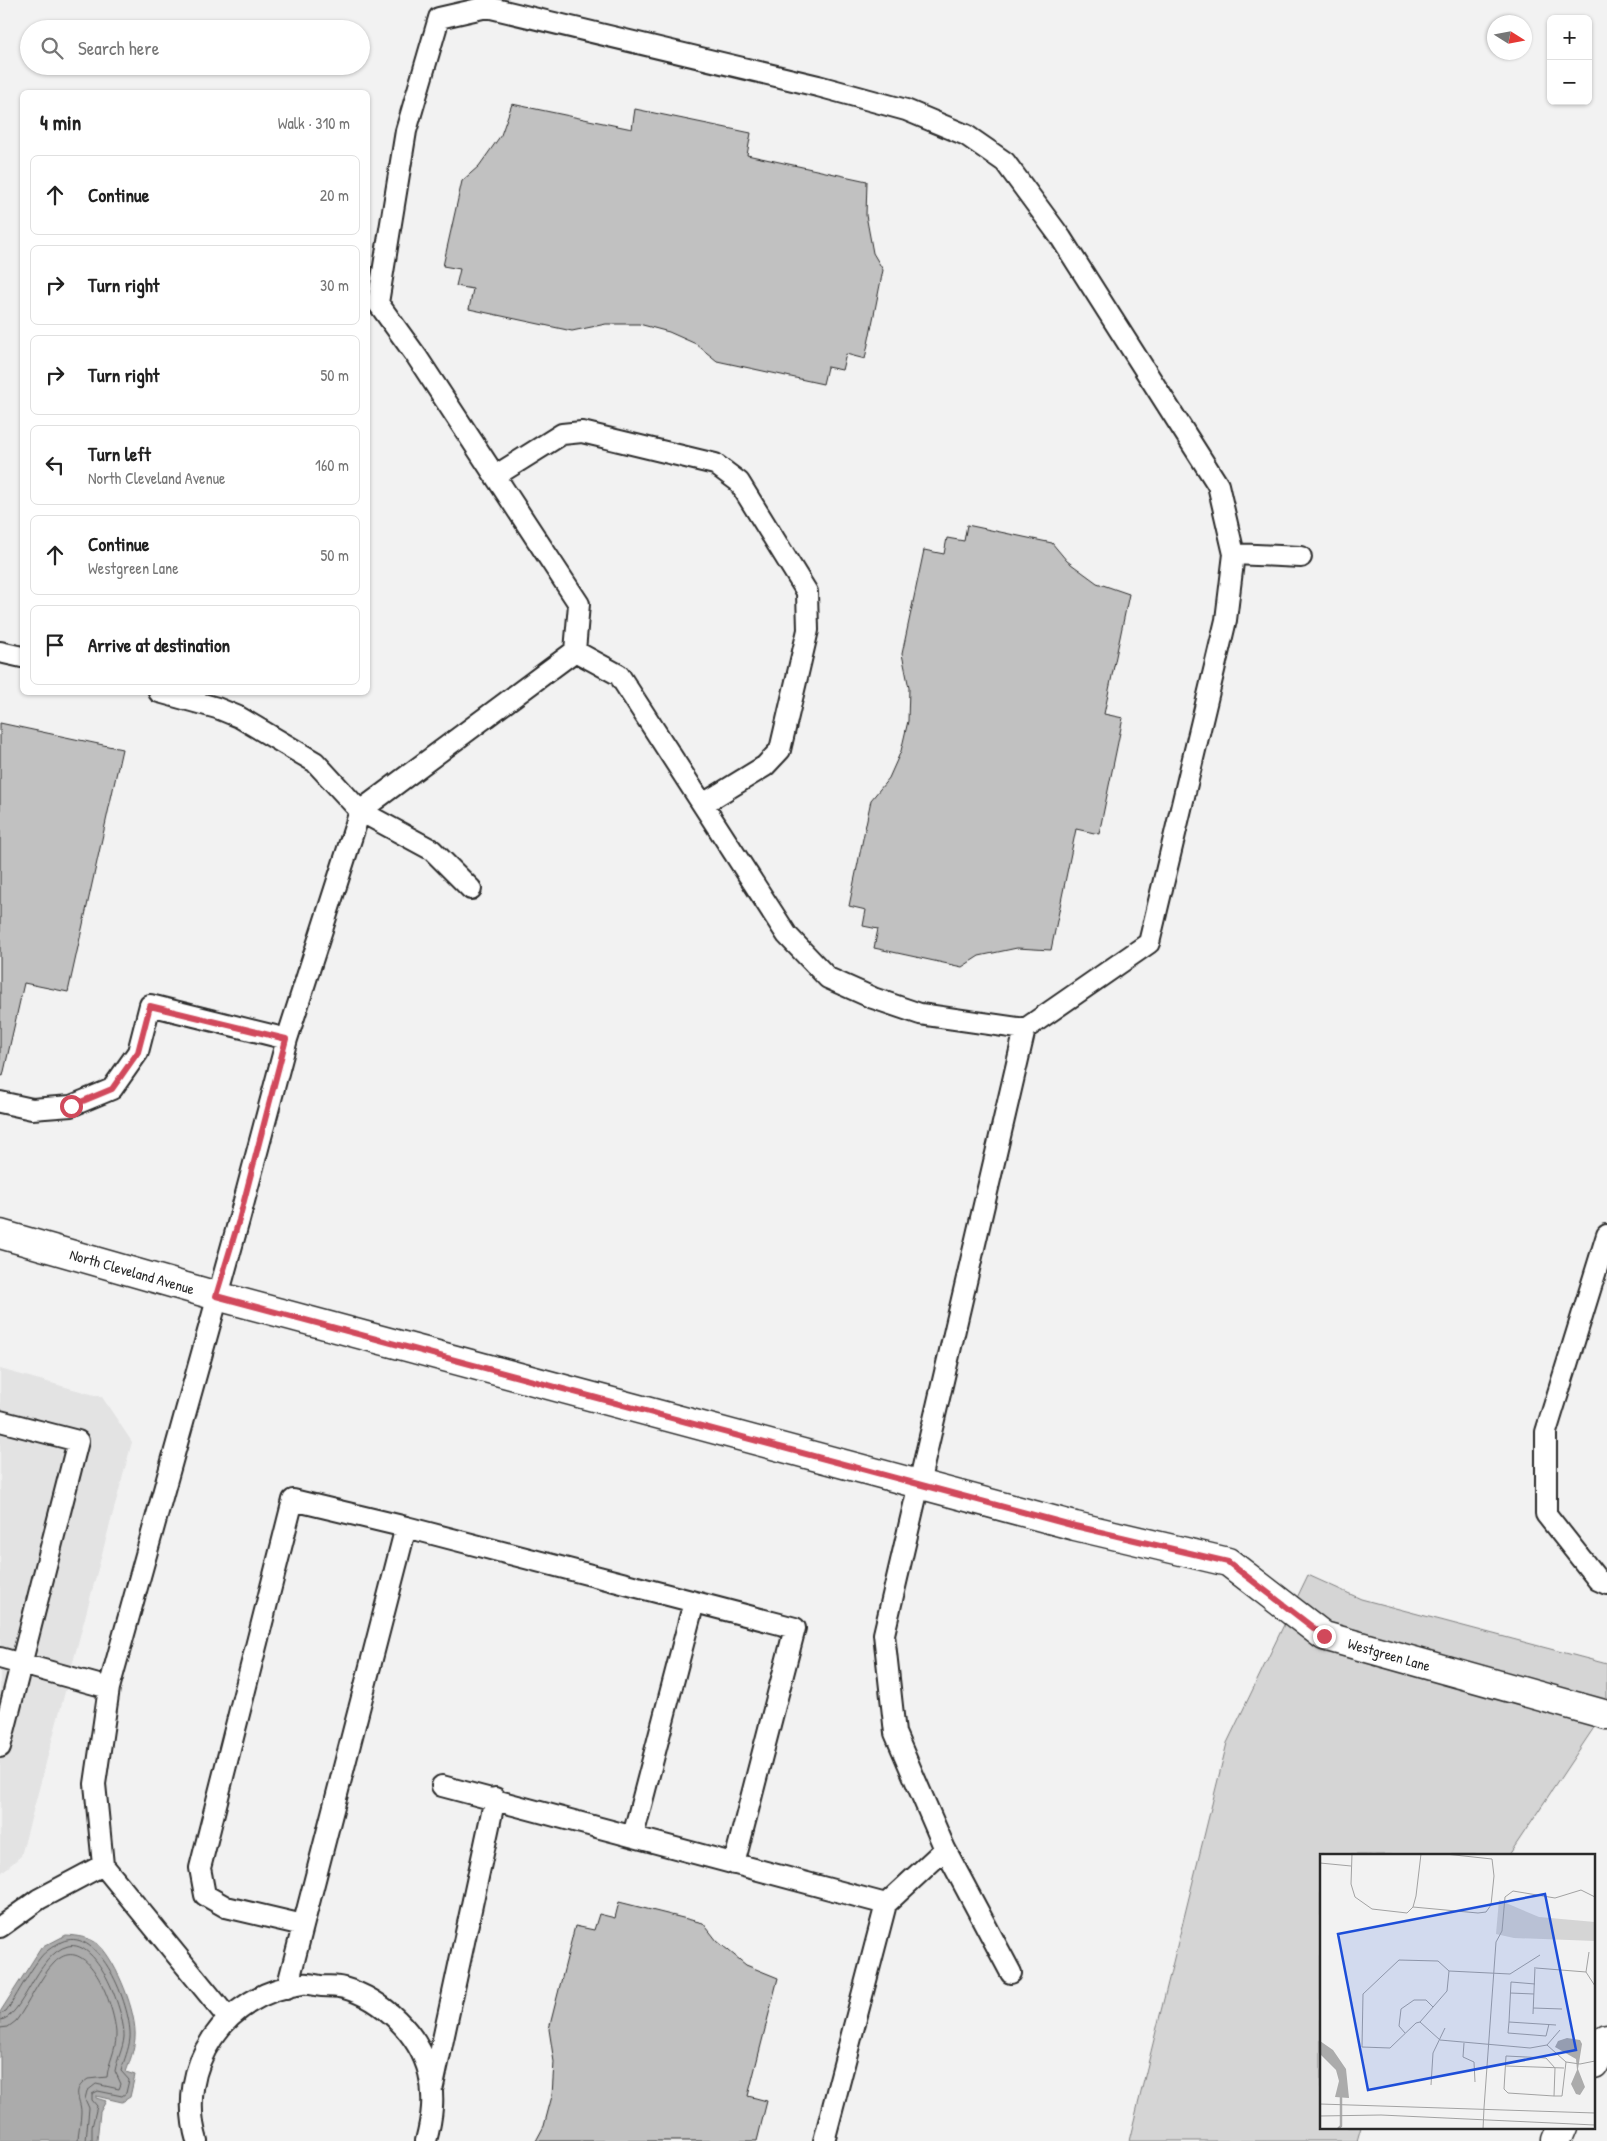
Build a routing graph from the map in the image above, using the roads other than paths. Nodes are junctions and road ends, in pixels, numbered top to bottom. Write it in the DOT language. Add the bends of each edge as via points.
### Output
graph roads {
  1 [pos="495,476"];
  2 [pos="1234,554"];
  3 [pos="1301,557"];
  4 [pos="575,651"];
  5 [pos="0,652"];
  6 [pos="20,657"];
  7 [pos="170,695"];
  8 [pos="702,804"];
  9 [pos="360,811"];
  10 [pos="471,889"];
  11 [pos="1025,1029"];
  12 [pos="286,1039"];
  13 [pos="0,1102"];
  14 [pos="0,1234"];
  15 [pos="1607,1235"];
  16 [pos="216,1296"];
  17 [pos="0,1421"];
  18 [pos="918,1484"];
  19 [pos="1075,1526"];
  20 [pos="406,1527"];
  21 [pos="1607,1584"];
  22 [pos="694,1602"];
  23 [pos="0,1658"];
  24 [pos="21,1664"];
  25 [pos="109,1688"];
  26 [pos="1607,1715"];
  27 [pos="0,1747"];
  28 [pos="442,1786"];
  29 [pos="495,1798"];
  30 [pos="634,1836"];
  31 [pos="945,1849"];
  32 [pos="734,1864"];
  33 [pos="103,1865"];
  34 [pos="886,1904"];
  35 [pos="303,1925"];
  36 [pos="0,1927"];
  37 [pos="1011,1973"];
  38 [pos="287,1988"];
  39 [pos="228,2018"];
  40 [pos="1607,2038"];
  41 [pos="1594,2063"];
  42 [pos="431,2093"];
  43 [pos="1562,2128"];
  44 [pos="197,2141"];
  45 [pos="426,2141"];
  46 [pos="824,2141"];
  47 [pos="1556,2141"];
  1 -- 2 [label="lane" via="378,303 406,131 439,18 487,7 906,110 966,135 1005,162 1061,238 1218,485"];
  1 -- 4 [label="lane" via="579,604"];
  1 -- 8 [label="lane" via="562,434 582,432 715,464 739,482 807,592 808,630 780,750 765,766"];
  2 -- 3 [label="lane"];
  2 -- 11 [label="lane" via="1226,620 1149,944"];
  4 -- 8 [label="lane" via="619,675"];
  4 -- 9 [label="lane"];
  5 -- 6 [label="lane"];
  7 -- 9 [label="lane" via="239,717 315,762"];
  8 -- 11 [label="lane" via="787,935 828,978 920,1014"];
  9 -- 10 [label="lane" via="432,850"];
  9 -- 12 [label="lane"];
  11 -- 18 [label="lane"];
  12 -- 13 [label="lane" via="150,1006 138,1052 112,1089 71,1106 32,1109"];
  12 -- 16 [label="lane"];
  14 -- 16 [label="street, North Cleveland Avenue"];
  15 -- 21 [label="lane" via="1546,1432 1546,1514 1598,1580"];
  16 -- 18 [label="street, North Cleveland Avenue"];
  16 -- 25 [label="lane"];
  17 -- 24 [label="lane" via="78,1441"];
  18 -- 19 [label="street, North Cleveland Avenue"];
  18 -- 31 [label="lane" via="884,1634 895,1732"];
  19 -- 26 [label="street, Westgreen Lane" via="1228,1562 1324,1636"];
  20 -- 22 [label="lane"];
  20 -- 35 [label="lane"];
  20 -- 35 [label="lane" via="293,1500 200,1868 204,1895 226,1906"];
  22 -- 30 [label="lane"];
  22 -- 32 [label="lane" via="795,1628"];
  23 -- 24 [label="lane"];
  24 -- 25 [label="lane"];
  24 -- 27 [label="lane"];
  25 -- 33 [label="lane" via="95,1784"];
  28 -- 29 [label="lane"];
  29 -- 30 [label="lane"];
  29 -- 42 [label="lane"];
  30 -- 32 [label="lane"];
  31 -- 34 [label="lane"];
  31 -- 37 [label="lane"];
  32 -- 34 [label="lane"];
  33 -- 36 [label="lane" via="39,1899"];
  33 -- 39 [label="lane"];
  34 -- 46 [label="lane"];
  35 -- 38 [label="lane"];
  38 -- 39 [label="lane" via="263,1994"];
  38 -- 42 [label="lane" via="303,1984 344,1988 382,2005 411,2035 429,2072"];
  39 -- 44 [label="lane" via="205,2048 192,2084 192,2123"];
  40 -- 41 [label="street"];
  42 -- 45 [label="lane" via="433,2114"];
  43 -- 47 [label="street"];
}
